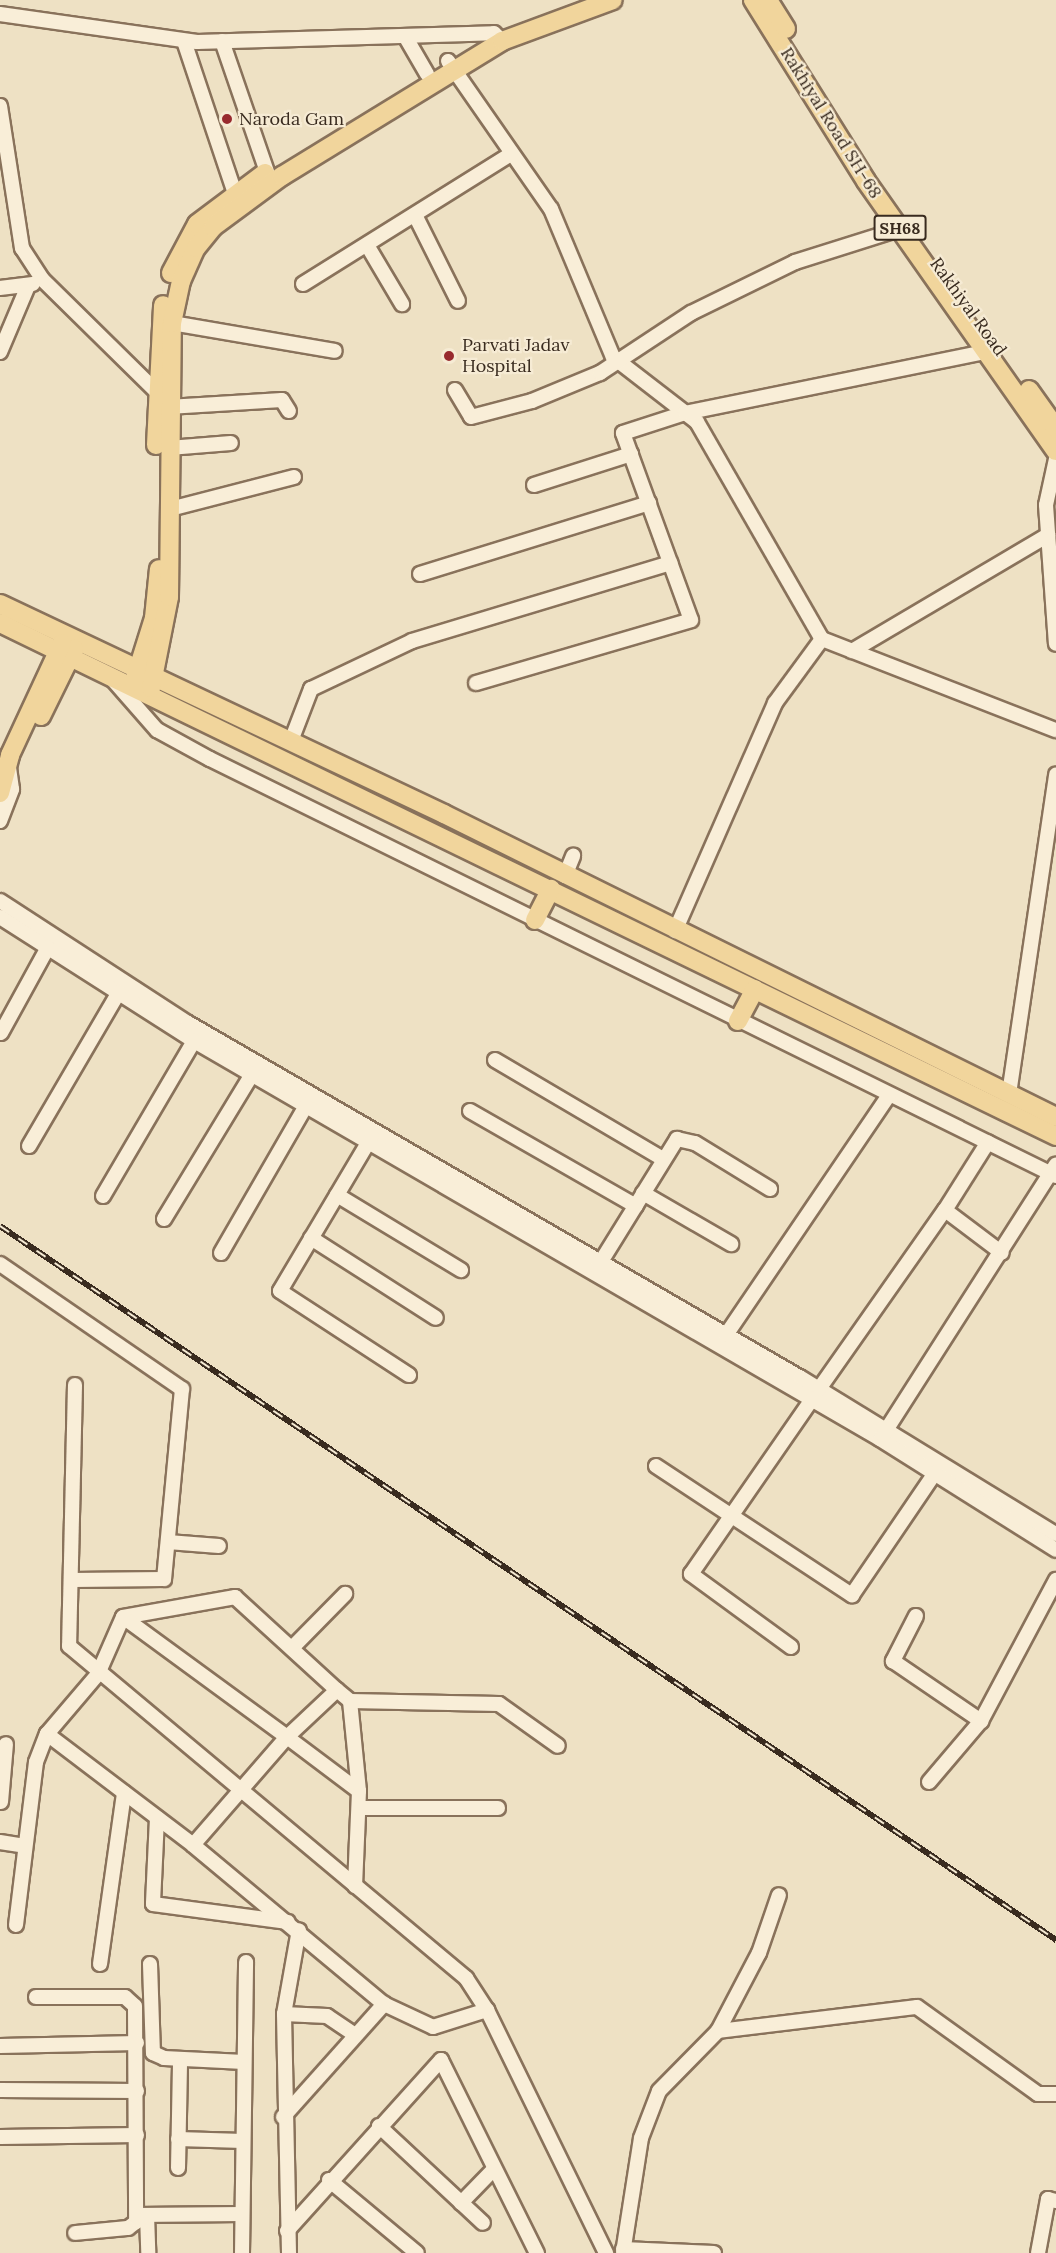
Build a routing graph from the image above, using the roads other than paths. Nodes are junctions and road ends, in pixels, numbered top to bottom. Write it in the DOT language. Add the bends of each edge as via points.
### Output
graph roads {
  1 [pos="577,0"];
  2 [pos="613,0"];
  3 [pos="753,0"];
  4 [pos="768,0"];
  5 [pos="0,14"];
  6 [pos="405,36"];
  7 [pos="498,37"];
  8 [pos="184,40"];
  9 [pos="222,41"];
  10 [pos="452,66"];
  11 [pos="427,74"];
  12 [pos="0,106"];
  13 [pos="4,148"];
  14 [pos="511,154"];
  15 [pos="267,172"];
  16 [pos="236,193"];
  17 [pos="7,200"];
  18 [pos="415,215"];
  19 [pos="905,229"];
  20 [pos="367,245"];
  21 [pos="42,279"];
  22 [pos="303,284"];
  23 [pos="0,288"];
  24 [pos="27,288"];
  25 [pos="458,301"];
  26 [pos="402,304"];
  27 [pos="172,323"];
  28 [pos="336,351"];
  29 [pos="0,352"];
  30 [pos="986,352"];
  31 [pos="617,360"];
  32 [pos="455,390"];
  33 [pos="164,396"];
  34 [pos="289,411"];
  35 [pos="685,413"];
  36 [pos="1056,428"];
  37 [pos="231,443"];
  38 [pos="169,448"];
  39 [pos="631,454"];
  40 [pos="1055,461"];
  41 [pos="294,477"];
  42 [pos="534,485"];
  43 [pos="649,503"];
  44 [pos="170,509"];
  45 [pos="1048,535"];
  46 [pos="670,563"];
  47 [pos="420,574"];
  48 [pos="0,604"];
  49 [pos="0,623"];
  50 [pos="822,639"];
  51 [pos="1056,644"];
  52 [pos="67,647"];
  53 [pos="852,651"];
  54 [pos="145,675"];
  55 [pos="113,680"];
  56 [pos="476,683"];
  57 [pos="140,693"];
  58 [pos="1056,730"];
  59 [pos="291,741"];
  60 [pos="5,772"];
  61 [pos="1056,774"];
  62 [pos="0,793"];
  63 [pos="0,821"];
  64 [pos="573,856"];
  65 [pos="565,876"];
  66 [pos="551,889"];
  67 [pos="0,901"];
  68 [pos="0,917"];
  69 [pos="535,920"];
  70 [pos="675,932"];
  71 [pos="48,947"];
  72 [pos="755,989"];
  73 [pos="119,992"];
  74 [pos="738,1021"];
  75 [pos="1,1033"];
  76 [pos="194,1041"];
  77 [pos="495,1060"];
  78 [pos="252,1074"];
  79 [pos="1009,1094"];
  80 [pos="889,1095"];
  81 [pos="306,1106"];
  82 [pos="470,1111"];
  83 [pos="1056,1117"];
  84 [pos="1056,1136"];
  85 [pos="371,1137"];
  86 [pos="988,1143"];
  87 [pos="29,1146"];
  88 [pos="663,1159"];
  89 [pos="1054,1171"];
  90 [pos="770,1189"];
  91 [pos="643,1193"];
  92 [pos="337,1195"];
  93 [pos="103,1196"];
  94 [pos="636,1206"];
  95 [pos="945,1210"];
  96 [pos="164,1220"];
  97 [pos="311,1238"];
  98 [pos="731,1244"];
  99 [pos="221,1253"];
  100 [pos="1002,1253"];
  101 [pos="0,1264"];
  102 [pos="597,1268"];
  103 [pos="461,1270"];
  104 [pos="436,1318"];
  105 [pos="726,1335"];
  106 [pos="409,1375"];
  107 [pos="75,1385"];
  108 [pos="815,1394"];
  109 [pos="883,1434"];
  110 [pos="656,1466"];
  111 [pos="935,1473"];
  112 [pos="732,1516"];
  113 [pos="1056,1534"];
  114 [pos="168,1542"];
  115 [pos="219,1546"];
  116 [pos="1056,1550"];
  117 [pos="73,1580"];
  118 [pos="1056,1580"];
  119 [pos="345,1593"];
  120 [pos="916,1616"];
  121 [pos="123,1617"];
  122 [pos="791,1647"];
  123 [pos="292,1648"];
  124 [pos="98,1674"];
  125 [pos="337,1690"];
  126 [pos="350,1701"];
  127 [pos="981,1721"];
  128 [pos="47,1734"];
  129 [pos="287,1737"];
  130 [pos="6,1744"];
  131 [pos="558,1746"];
  132 [pos="1,1777"];
  133 [pos="929,1782"];
  134 [pos="238,1790"];
  135 [pos="359,1791"];
  136 [pos="124,1793"];
  137 [pos="1,1802"];
  138 [pos="360,1808"];
  139 [pos="498,1808"];
  140 [pos="157,1818"];
  141 [pos="0,1842"];
  142 [pos="193,1845"];
  143 [pos="25,1846"];
  144 [pos="355,1887"];
  145 [pos="779,1895"];
  146 [pos="16,1925"];
  147 [pos="293,1926"];
  148 [pos="246,1962"];
  149 [pos="100,1964"];
  150 [pos="150,1964"];
  151 [pos="36,1997"];
  152 [pos="384,2004"];
  153 [pos="487,2010"];
  154 [pos="284,2014"];
  155 [pos="718,2031"];
  156 [pos="355,2035"];
  157 [pos="137,2043"];
  158 [pos="0,2046"];
  159 [pos="180,2059"];
  160 [pos="244,2062"];
  161 [pos="0,2090"];
  162 [pos="137,2091"];
  163 [pos="1056,2094"];
  164 [pos="284,2117"];
  165 [pos="379,2126"];
  166 [pos="137,2135"];
  167 [pos="0,2137"];
  168 [pos="178,2139"];
  169 [pos="243,2141"];
  170 [pos="178,2168"];
  171 [pos="494,2169"];
  172 [pos="329,2180"];
  173 [pos="1056,2200"];
  174 [pos="461,2203"];
  175 [pos="242,2214"];
  176 [pos="142,2215"];
  177 [pos="483,2223"];
  178 [pos="287,2231"];
  179 [pos="75,2233"];
  180 [pos="623,2251"];
  181 [pos="290,2252"];
  182 [pos="148,2253"];
  183 [pos="242,2253"];
  184 [pos="417,2253"];
  185 [pos="537,2253"];
  186 [pos="606,2253"];
  187 [pos="714,2253"];
  188 [pos="1038,2253"];
  1 -- 7 [label="main road"];
  2 -- 7 [label="main road"];
  3 -- 19 [label="main road, Rakhiyal Road SH-68 / SH68"];
  4 -- 19 [label="main road, Rakhiyal Road / SH68"];
  5 -- 8 [label="street"];
  6 -- 7 [label="street"];
  6 -- 9 [label="street"];
  6 -- 11 [label="street"];
  7 -- 10 [label="main road"];
  8 -- 9 [label="street"];
  8 -- 16 [label="street"];
  9 -- 15 [label="street"];
  10 -- 11 [label="main road"];
  10 -- 14 [label="street"];
  10 -- 27 [label="main road" via="300,164 213,227 187,265"];
  11 -- 15 [label="main road"];
  12 -- 13 [label="street"];
  13 -- 17 [label="street"];
  14 -- 18 [label="street"];
  14 -- 31 [label="street" via="551,208"];
  15 -- 16 [label="main road"];
  16 -- 33 [label="main road" via="197,224 171,272 160,317"];
  17 -- 21 [label="street" via="22,248"];
  18 -- 20 [label="street"];
  18 -- 25 [label="street"];
  19 -- 30 [label="main road, Rakhiyal Road SH-68 / SH68"];
  19 -- 31 [label="street" via="795,262 691,313"];
  19 -- 36 [label="main road, Rakhiyal Road / SH68"];
  20 -- 22 [label="street"];
  20 -- 26 [label="street"];
  21 -- 24 [label="street"];
  21 -- 33 [label="street"];
  23 -- 24 [label="street"];
  24 -- 29 [label="street"];
  27 -- 28 [label="street"];
  27 -- 33 [label="main road"];
  30 -- 35 [label="street"];
  30 -- 40 [label="main road, Rakhiyal Road SH-68 / SH68"];
  31 -- 32 [label="street" via="532,401 478,417 466,414"];
  31 -- 35 [label="street"];
  33 -- 34 [label="street" via="282,400"];
  33 -- 38 [label="main road"];
  33 -- 54 [label="main road" via="159,577"];
  35 -- 39 [label="street" via="623,433"];
  35 -- 50 [label="street" via="697,422"];
  37 -- 38 [label="street"];
  38 -- 44 [label="main road"];
  39 -- 42 [label="street"];
  39 -- 43 [label="street"];
  40 -- 45 [label="street" via="1046,505"];
  41 -- 44 [label="street"];
  43 -- 46 [label="street"];
  43 -- 47 [label="street"];
  44 -- 54 [label="main road" via="167,627"];
  45 -- 51 [label="street"];
  45 -- 53 [label="street"];
  46 -- 56 [label="street" via="691,620"];
  46 -- 59 [label="street" via="412,641 311,689"];
  48 -- 52 [label="main road"];
  49 -- 52 [label="main road"];
  50 -- 53 [label="street"];
  50 -- 70 [label="street" via="775,703"];
  52 -- 54 [label="main road"];
  52 -- 55 [label="main road"];
  52 -- 60 [label="main road" via="19,760"];
  53 -- 58 [label="street"];
  54 -- 57 [label="main road"];
  54 -- 59 [label="main road"];
  55 -- 57 [label="main road"];
  55 -- 69 [label="street" via="157,730"];
  57 -- 66 [label="main road"];
  59 -- 65 [label="main road"];
  60 -- 62 [label="main road"];
  60 -- 63 [label="street" via="12,789"];
  61 -- 79 [label="street"];
  64 -- 65 [label="street"];
  65 -- 70 [label="main road"];
  66 -- 69 [label="main road"];
  66 -- 72 [label="main road"];
  67 -- 85 [label="street"];
  68 -- 71 [label="street"];
  69 -- 74 [label="street"];
  70 -- 79 [label="main road"];
  71 -- 73 [label="street"];
  71 -- 75 [label="street"];
  72 -- 74 [label="main road"];
  72 -- 84 [label="main road"];
  73 -- 76 [label="street"];
  73 -- 87 [label="street"];
  74 -- 80 [label="street"];
  76 -- 78 [label="street"];
  76 -- 93 [label="street"];
  77 -- 88 [label="street"];
  78 -- 81 [label="street"];
  78 -- 96 [label="street"];
  79 -- 83 [label="main road"];
  80 -- 86 [label="street"];
  80 -- 105 [label="street"];
  81 -- 85 [label="street"];
  81 -- 99 [label="street"];
  82 -- 94 [label="street"];
  85 -- 92 [label="street"];
  85 -- 102 [label="street"];
  86 -- 89 [label="street"];
  86 -- 95 [label="street"];
  88 -- 90 [label="street" via="677,1139 695,1143"];
  88 -- 91 [label="street"];
  89 -- 100 [label="street"];
  91 -- 94 [label="street"];
  91 -- 98 [label="street"];
  92 -- 97 [label="street"];
  92 -- 103 [label="street"];
  94 -- 102 [label="street"];
  95 -- 100 [label="street"];
  95 -- 108 [label="street"];
  97 -- 104 [label="street"];
  97 -- 106 [label="street" via="280,1291"];
  100 -- 109 [label="street"];
  101 -- 114 [label="street" via="97,1334 179,1382 183,1401"];
  102 -- 105 [label="street"];
  102 -- 108 [label="street"];
  105 -- 108 [label="street"];
  107 -- 117 [label="street"];
  108 -- 109 [label="street"];
  108 -- 112 [label="street"];
  109 -- 111 [label="street"];
  109 -- 113 [label="street"];
  110 -- 112 [label="street"];
  111 -- 112 [label="street" via="852,1595"];
  111 -- 116 [label="street"];
  112 -- 122 [label="street" via="690,1574"];
  114 -- 115 [label="street"];
  114 -- 117 [label="street" via="160,1582"];
  117 -- 124 [label="street" via="67,1638 76,1655"];
  118 -- 127 [label="street"];
  119 -- 123 [label="street"];
  120 -- 127 [label="street" via="892,1661"];
  121 -- 123 [label="street" via="235,1597"];
  121 -- 124 [label="street"];
  121 -- 129 [label="street"];
  123 -- 125 [label="street"];
  124 -- 128 [label="street"];
  124 -- 134 [label="street"];
  125 -- 126 [label="street"];
  125 -- 129 [label="street"];
  126 -- 131 [label="street" via="499,1704"];
  126 -- 135 [label="street"];
  127 -- 133 [label="street"];
  128 -- 136 [label="street"];
  128 -- 143 [label="street" via="36,1762"];
  129 -- 134 [label="street"];
  129 -- 135 [label="street"];
  130 -- 132 [label="street"];
  132 -- 137 [label="street"];
  134 -- 142 [label="street"];
  134 -- 144 [label="street"];
  135 -- 138 [label="street"];
  136 -- 140 [label="street"];
  136 -- 149 [label="street"];
  138 -- 139 [label="street"];
  138 -- 144 [label="street"];
  140 -- 142 [label="street"];
  140 -- 147 [label="street" via="153,1904"];
  141 -- 143 [label="street"];
  142 -- 147 [label="street"];
  143 -- 146 [label="street"];
  144 -- 153 [label="street" via="466,1978"];
  145 -- 155 [label="street" via="759,1953"];
  147 -- 152 [label="street"];
  147 -- 154 [label="street"];
  148 -- 160 [label="street"];
  150 -- 159 [label="street" via="150,2047 157,2056"];
  151 -- 157 [label="street" via="130,1999"];
  152 -- 153 [label="street" via="434,2027"];
  152 -- 156 [label="street"];
  153 -- 186 [label="street"];
  154 -- 156 [label="street" via="327,2016"];
  154 -- 164 [label="street"];
  155 -- 163 [label="street" via="917,2007 1038,2094"];
  155 -- 180 [label="street" via="659,2091 641,2138"];
  156 -- 164 [label="street"];
  157 -- 158 [label="street"];
  157 -- 162 [label="street"];
  159 -- 160 [label="street"];
  159 -- 168 [label="street"];
  160 -- 169 [label="street"];
  161 -- 162 [label="street"];
  162 -- 166 [label="street"];
  164 -- 178 [label="street"];
  165 -- 171 [label="street" via="441,2060"];
  165 -- 172 [label="street"];
  165 -- 174 [label="street"];
  166 -- 167 [label="street"];
  166 -- 176 [label="street"];
  168 -- 169 [label="street"];
  168 -- 170 [label="street"];
  169 -- 175 [label="street"];
  171 -- 174 [label="street"];
  171 -- 185 [label="street"];
  172 -- 178 [label="street"];
  172 -- 184 [label="street"];
  173 -- 188 [label="street" via="1048,2199"];
  174 -- 177 [label="street"];
  175 -- 176 [label="street"];
  175 -- 183 [label="street"];
  176 -- 179 [label="street" via="132,2227"];
  176 -- 182 [label="street"];
  178 -- 181 [label="street"];
  180 -- 187 [label="street"];
}
